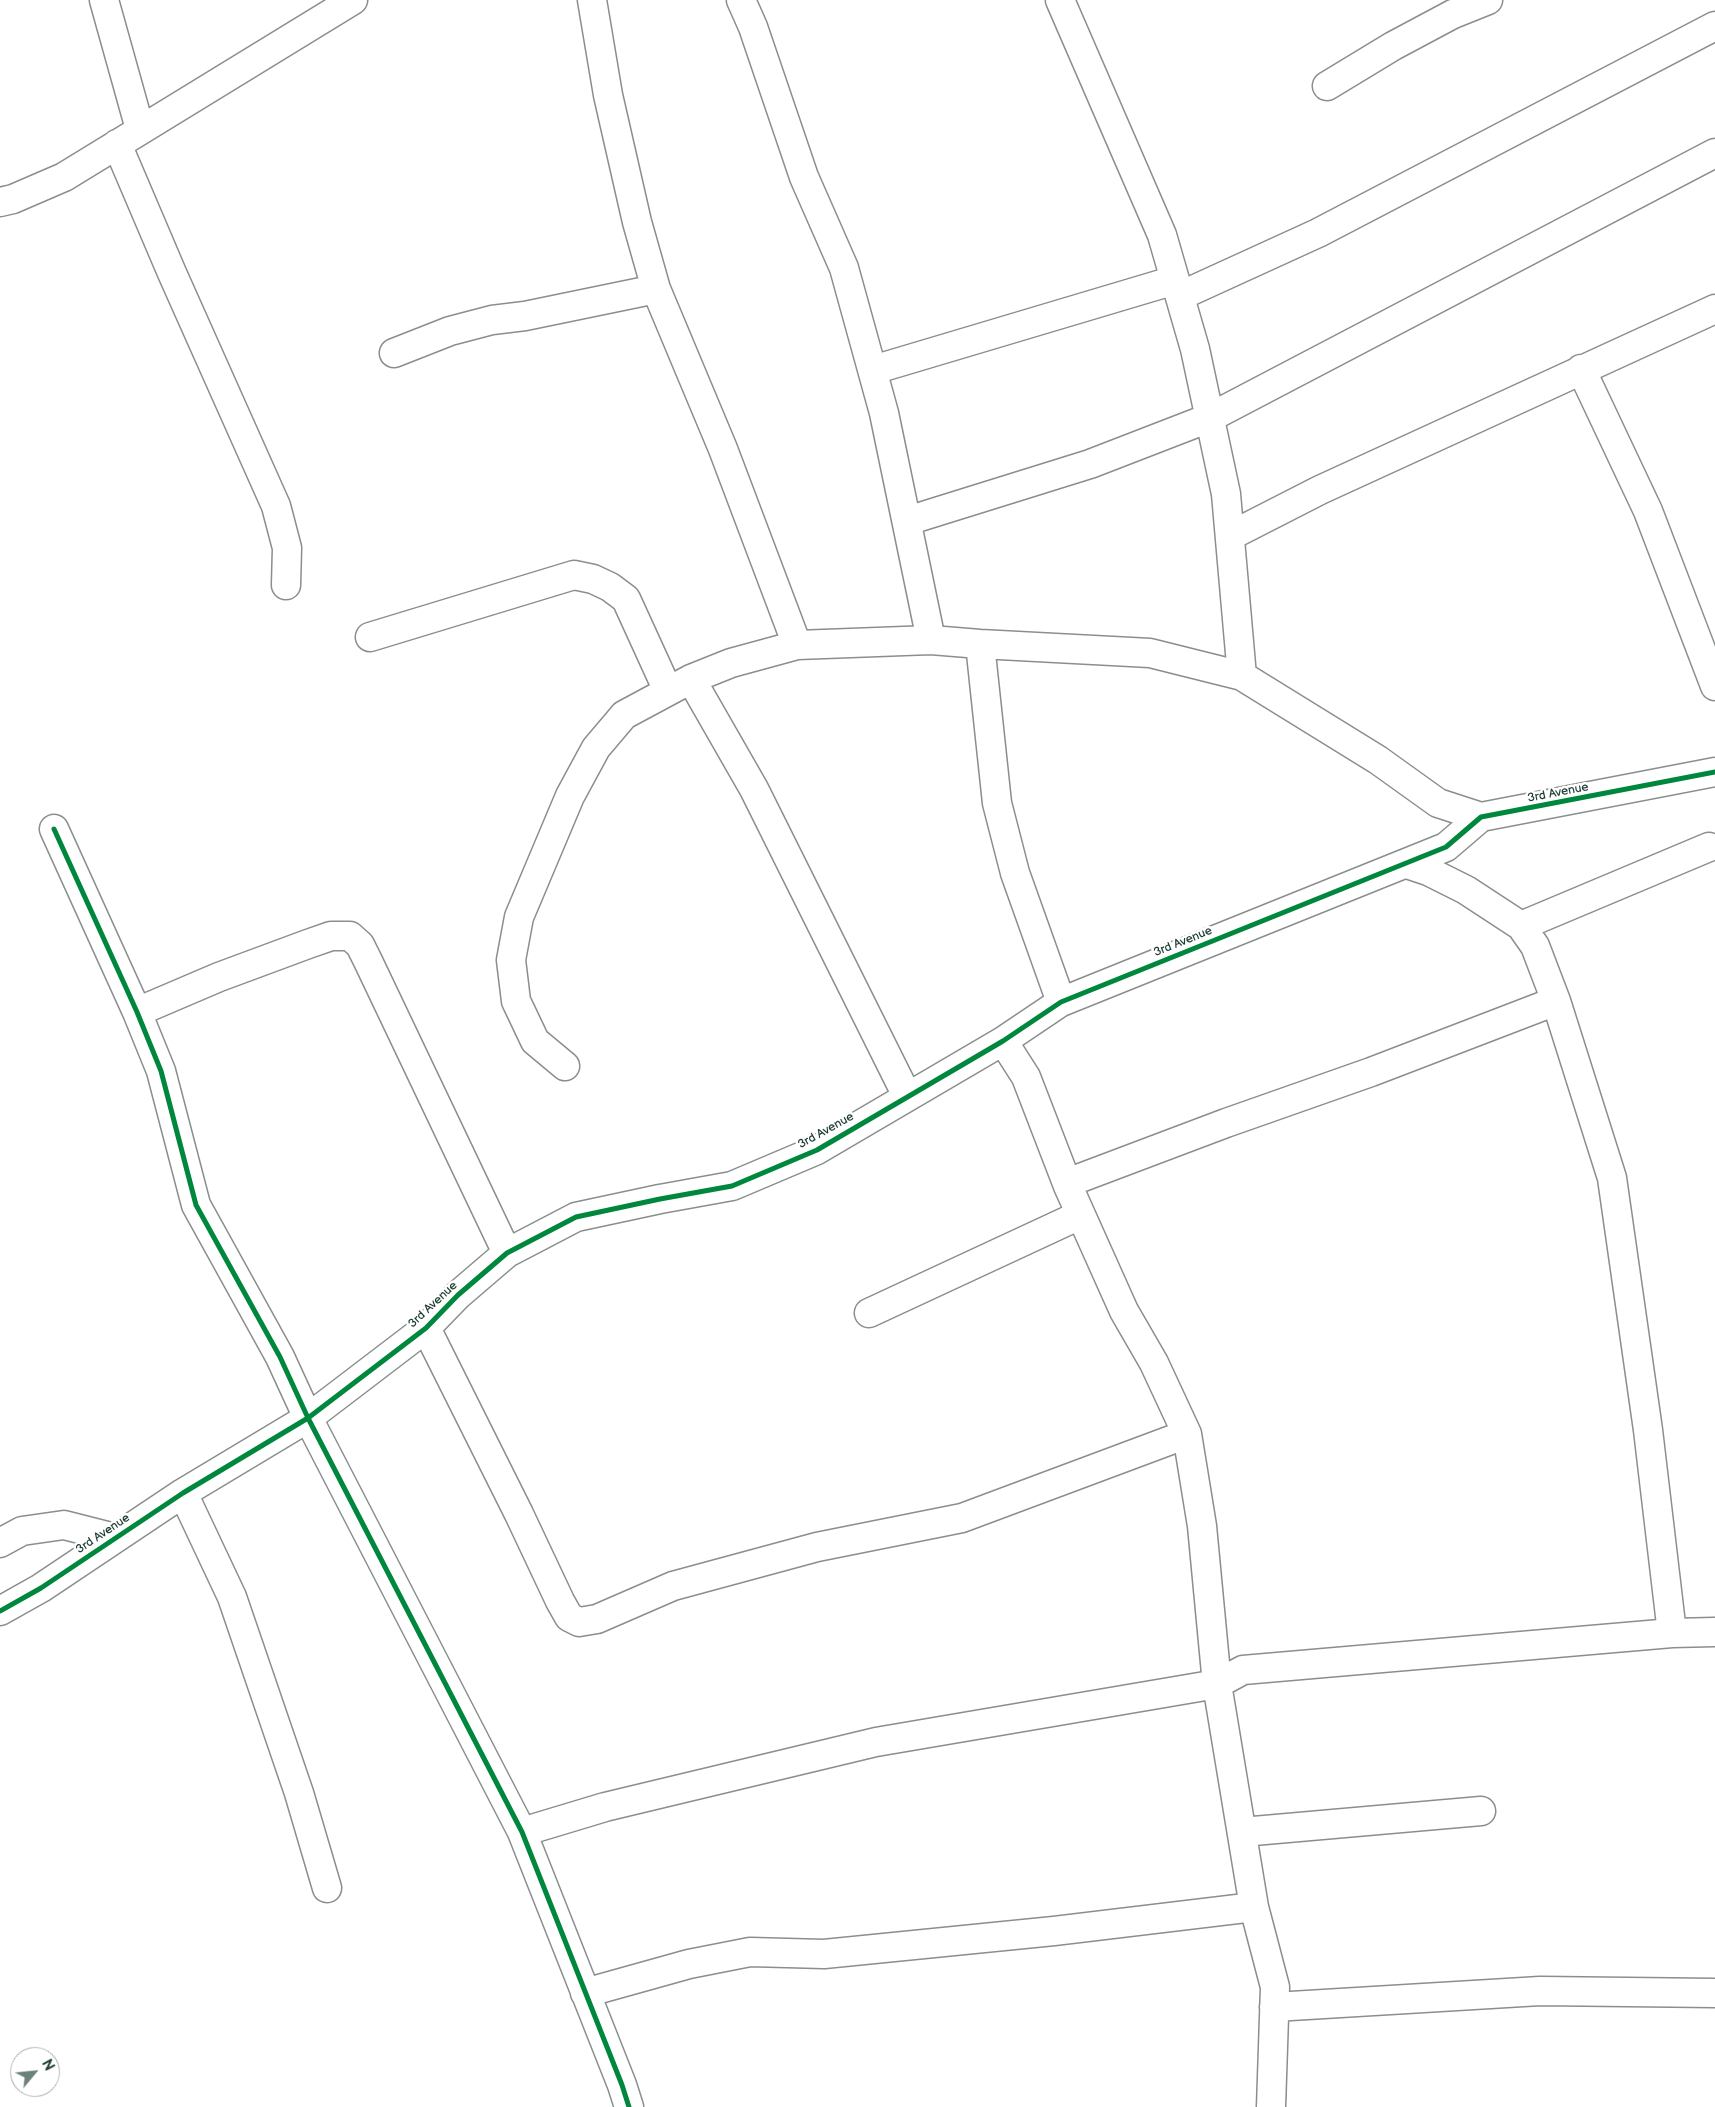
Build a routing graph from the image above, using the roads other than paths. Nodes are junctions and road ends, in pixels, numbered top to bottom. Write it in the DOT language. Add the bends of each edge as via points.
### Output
graph roads {
  1 [pos="104,0"];
  2 [pos="353,0"];
  3 [pos="592,0"];
  4 [pos="741,0"];
  5 [pos="1060,0"];
  6 [pos="1488,0"];
  7 [pos="1715,26"];
  8 [pos="1327,86"];
  9 [pos="140,129"];
  10 [pos="117,144"];
  11 [pos="1715,153"];
  12 [pos="0,202"];
  13 [pos="1178,288"];
  14 [pos="656,289"];
  15 [pos="1715,309"];
  16 [pos="394,353"];
  17 [pos="1581,369"];
  18 [pos="873,370"];
  19 [pos="1209,418"];
  20 [pos="907,521"];
  21 [pos="1230,536"];
  22 [pos="286,585"];
  23 [pos="370,637"];
  24 [pos="931,640"];
  25 [pos="980,644"];
  26 [pos="797,645"];
  27 [pos="1242,676"];
  28 [pos="680,685"];
  29 [pos="1715,686"];
  30 [pos="1715,772"];
  31 [pos="1481,817"];
  32 [pos="54,829"];
  33 [pos="1710,847"];
  34 [pos="1407,864"];
  35 [pos="1521,926"];
  36 [pos="1556,1001"];
  37 [pos="1061,1002"];
  38 [pos="137,1012"];
  39 [pos="1002,1041"];
  40 [pos="565,1066"];
  41 [pos="907,1096"];
  42 [pos="1067,1183"];
  43 [pos="1080,1214"];
  44 [pos="507,1253"];
  45 [pos="869,1313"];
  46 [pos="426,1328"];
  47 [pos="308,1418"];
  48 [pos="1187,1434"];
  49 [pos="183,1493"];
  50 [pos="115,1538"];
  51 [pos="0,1543"];
  52 [pos="0,1611"];
  53 [pos="1715,1632"];
  54 [pos="1672,1633"];
  55 [pos="1217,1684"];
  56 [pos="1481,1811"];
  57 [pos="522,1832"];
  58 [pos="1242,1832"];
  59 [pos="327,1888"];
  60 [pos="1254,1907"];
  61 [pos="585,1993"];
  62 [pos="1715,1993"];
  63 [pos="1274,2007"];
  64 [pos="628,2107"];
  65 [pos="1271,2107"];
  1 -- 9 [label="street"];
  2 -- 9 [label="street"];
  3 -- 14 [label="street" via="608,95"];
  4 -- 18 [label="street" via="804,177 844,268"];
  5 -- 13 [label="street" via="1162,235"];
  6 -- 8 [label="street" via="1453,14"];
  7 -- 13 [label="street" via="1318,233"];
  9 -- 10 [label="street"];
  10 -- 12 [label="street" via="64,177"];
  10 -- 22 [label="street" via="276,506 287,548"];
  11 -- 19 [label="street"];
  13 -- 18 [label="street"];
  13 -- 19 [label="street"];
  14 -- 16 [label="street" via="492,320 450,331"];
  14 -- 26 [label="street" via="723,449"];
  15 -- 17 [label="street"];
  17 -- 21 [label="street" via="1320,490"];
  17 -- 29 [label="street" via="1648,511"];
  18 -- 20 [label="street"];
  19 -- 20 [label="street" via="1090,464"];
  19 -- 21 [label="street" via="1226,494"];
  20 -- 24 [label="street"];
  21 -- 27 [label="street"];
  23 -- 28 [label="street" via="574,575 593,579 626,599"];
  24 -- 25 [label="street"];
  24 -- 26 [label="street"];
  25 -- 27 [label="street" via="1150,653"];
  25 -- 37 [label="street" via="997,803 1015,873"];
  26 -- 28 [label="street" via="731,663"];
  27 -- 31 [label="street" via="1378,760 1438,804"];
  28 -- 40 [label="street" via="624,715 596,748 570,796 520,916 510,960 516,1001 535,1041"];
  28 -- 41 [label="street" via="754,789"];
  30 -- 31 [label="street, 3rd Avenue"];
  31 -- 34 [label="street, 3rd Avenue" via="1446,847"];
  32 -- 38 [label="street"];
  33 -- 35 [label="street"];
  34 -- 35 [label="street" via="1466,890"];
  34 -- 37 [label="street, 3rd Avenue"];
  35 -- 36 [label="street" via="1535,946"];
  36 -- 42 [label="street"];
  36 -- 54 [label="street" via="1612,1178 1648,1430"];
  37 -- 39 [label="street, 3rd Avenue"];
  38 -- 44 [label="street" via="316,941 332,936 350,936 360,945 368,961"];
  38 -- 47 [label="street" via="161,1071 196,1205 280,1357"];
  39 -- 41 [label="street, 3rd Avenue"];
  39 -- 42 [label="street" via="1026,1078"];
  41 -- 44 [label="street, 3rd Avenue" via="817,1150 732,1186 576,1217"];
  42 -- 43 [label="street"];
  43 -- 45 [label="street"];
  43 -- 48 [label="street" via="1124,1312 1154,1363"];
  44 -- 46 [label="street, 3rd Avenue"];
  46 -- 47 [label="street, 3rd Avenue"];
  46 -- 48 [label="street" via="560,1601 569,1617 579,1622 597,1619 673,1586 817,1547 962,1518"];
  47 -- 49 [label="street, 3rd Avenue"];
  47 -- 57 [label="street"];
  48 -- 55 [label="street" via="1202,1526"];
  49 -- 50 [label="street, 3rd Avenue"];
  49 -- 59 [label="street" via="232,1597 299,1793"];
  50 -- 51 [label="street" via="64,1525 22,1531"];
  50 -- 52 [label="street, 3rd Avenue" via="41,1588"];
  53 -- 54 [label="street"];
  54 -- 55 [label="street" via="1260,1668 1243,1670"];
  55 -- 57 [label="street" via="876,1742 604,1807"];
  55 -- 58 [label="street"];
  56 -- 58 [label="street"];
  57 -- 61 [label="street"];
  58 -- 60 [label="street"];
  60 -- 61 [label="street" via="824,1954 750,1952 689,1964"];
  60 -- 63 [label="street" via="1275,1987"];
  61 -- 64 [label="street"];
  62 -- 63 [label="street" via="1540,1991"];
  63 -- 65 [label="street"];
}
